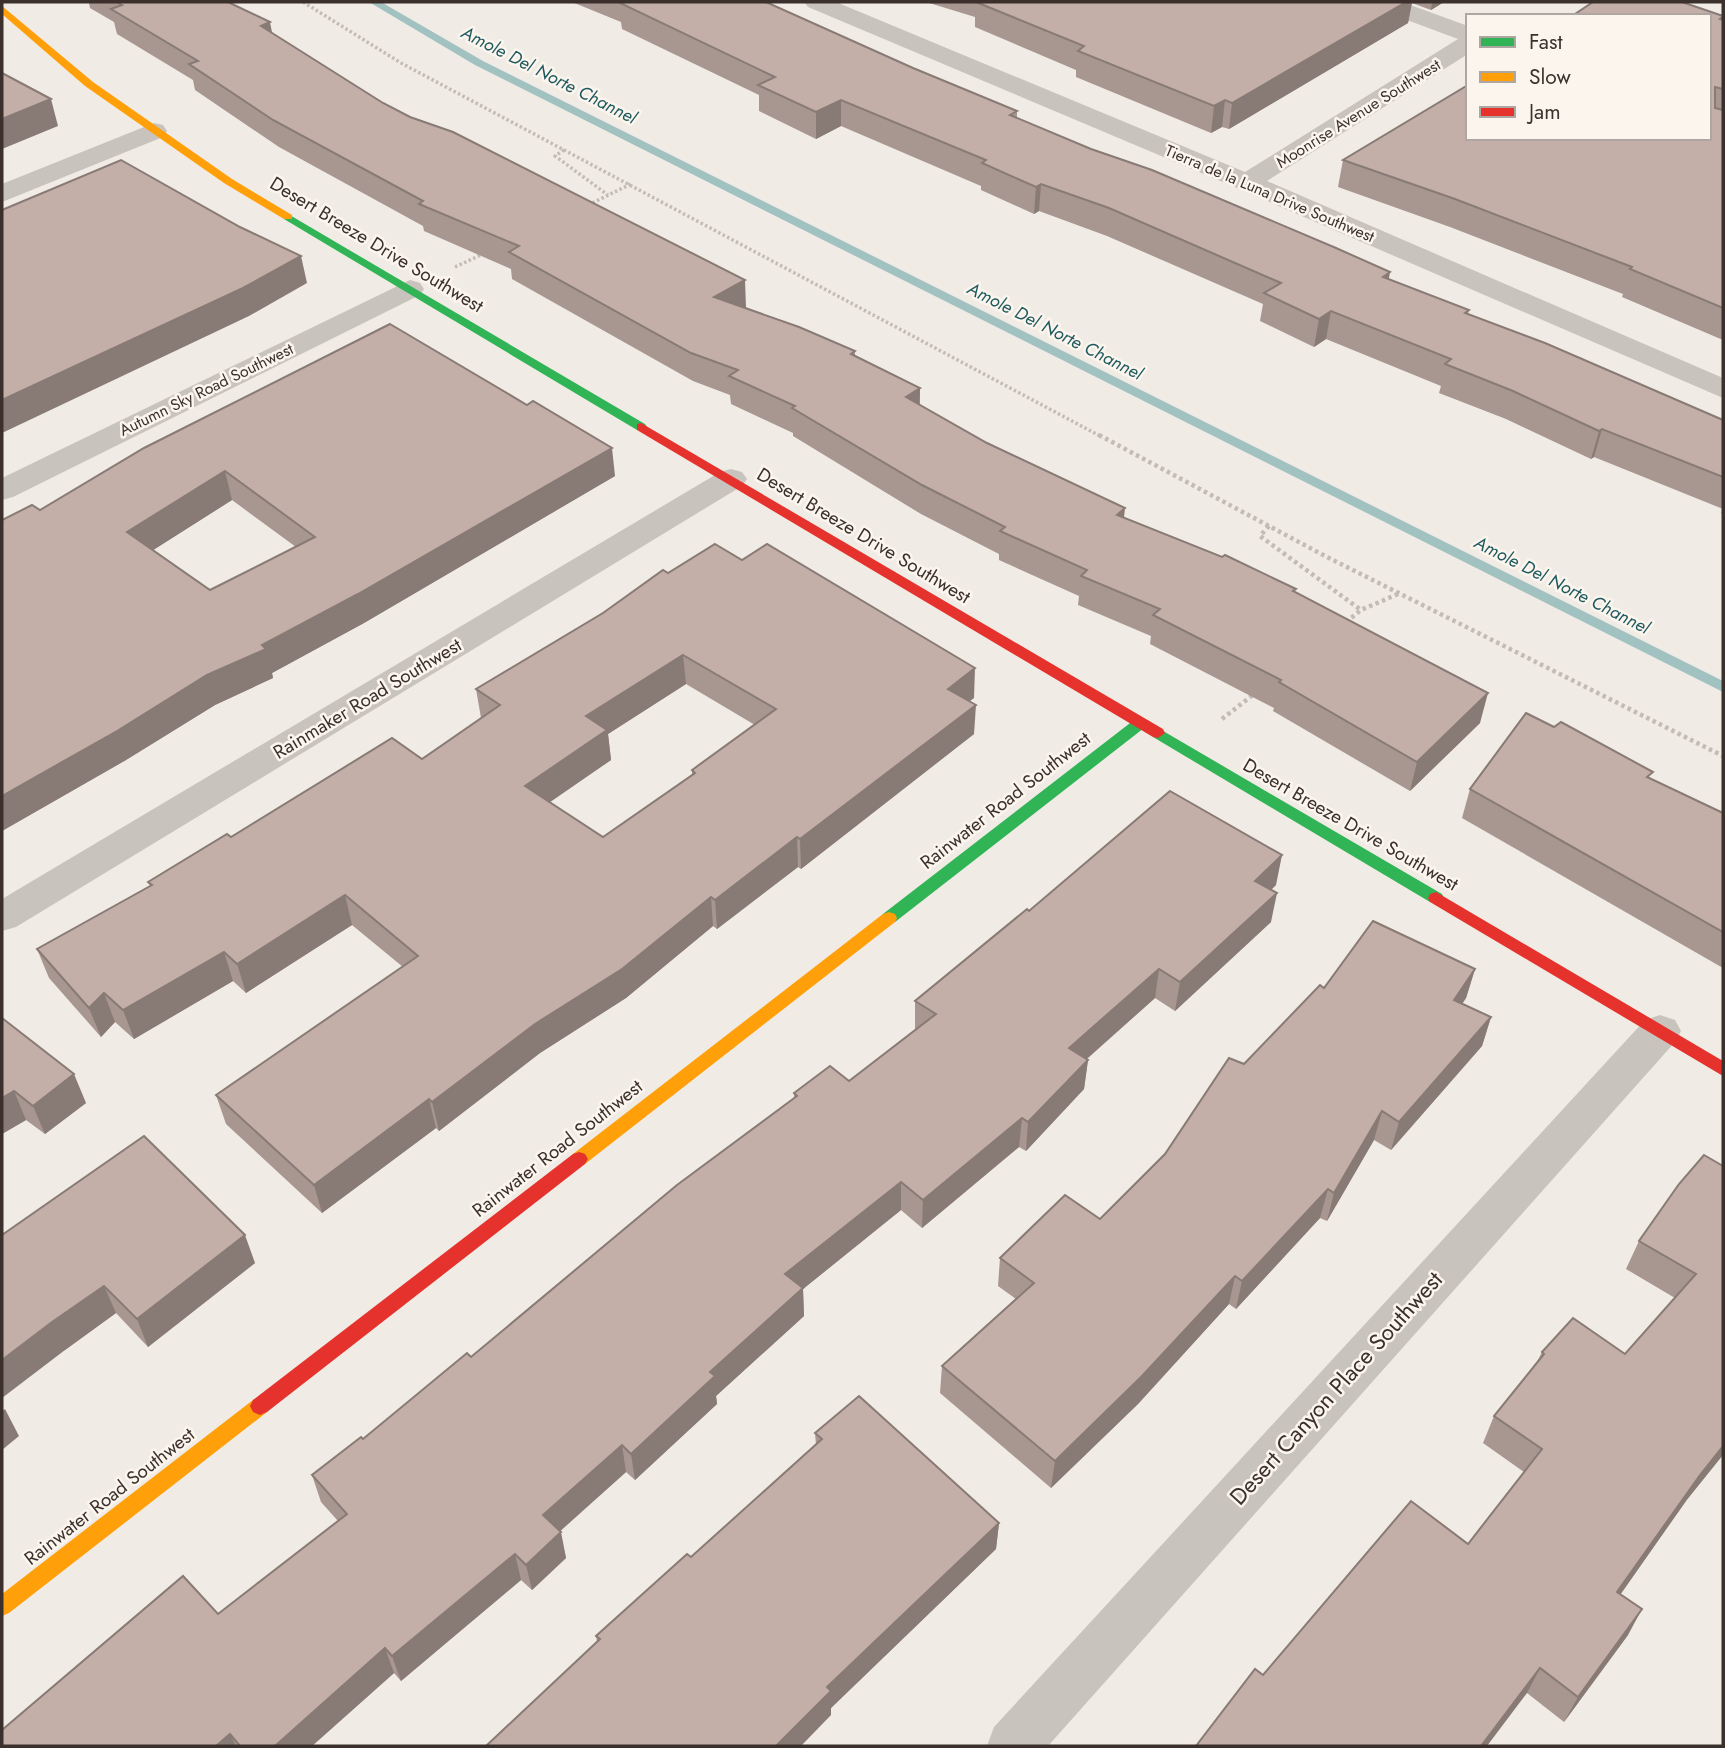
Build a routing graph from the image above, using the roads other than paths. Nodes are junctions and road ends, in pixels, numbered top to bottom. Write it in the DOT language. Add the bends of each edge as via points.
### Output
graph roads {
  1 [pos="816,2"];
  2 [pos="1380,2"];
  3 [pos="2,9"];
  4 [pos="1466,33"];
  5 [pos="1466,44"];
  6 [pos="154,131"];
  7 [pos="1247,182"];
  8 [pos="2,194"];
  9 [pos="410,289"];
  10 [pos="1723,390"];
  11 [pos="731,479"];
  12 [pos="2,490"];
  13 [pos="1139,724"];
  14 [pos="2,918"];
  15 [pos="1660,1031"];
  16 [pos="1723,1069"];
  17 [pos="2,1606"];
  18 [pos="1013,1746"];
  1 -- 7 [label="street, Tierra de la Luna Drive Southwest"];
  2 -- 4 [label="street"];
  3 -- 6 [label="street, Desert Breeze Drive Southwest"];
  5 -- 7 [label="street, Moonrise Avenue Southwest"];
  6 -- 8 [label="street"];
  6 -- 9 [label="street, Desert Breeze Drive Southwest" via="228,181"];
  7 -- 10 [label="street, Tierra de la Luna Drive Southwest"];
  9 -- 11 [label="street, Desert Breeze Drive Southwest"];
  9 -- 12 [label="street, Autumn Sky Road Southwest"];
  11 -- 13 [label="street, Desert Breeze Drive Southwest"];
  11 -- 14 [label="street, Rainmaker Road Southwest"];
  13 -- 15 [label="street, Desert Breeze Drive Southwest"];
  13 -- 17 [label="street, Rainwater Road Southwest"];
  15 -- 16 [label="street, Desert Breeze Drive Southwest"];
  15 -- 18 [label="street, Desert Canyon Place Southwest"];
}
